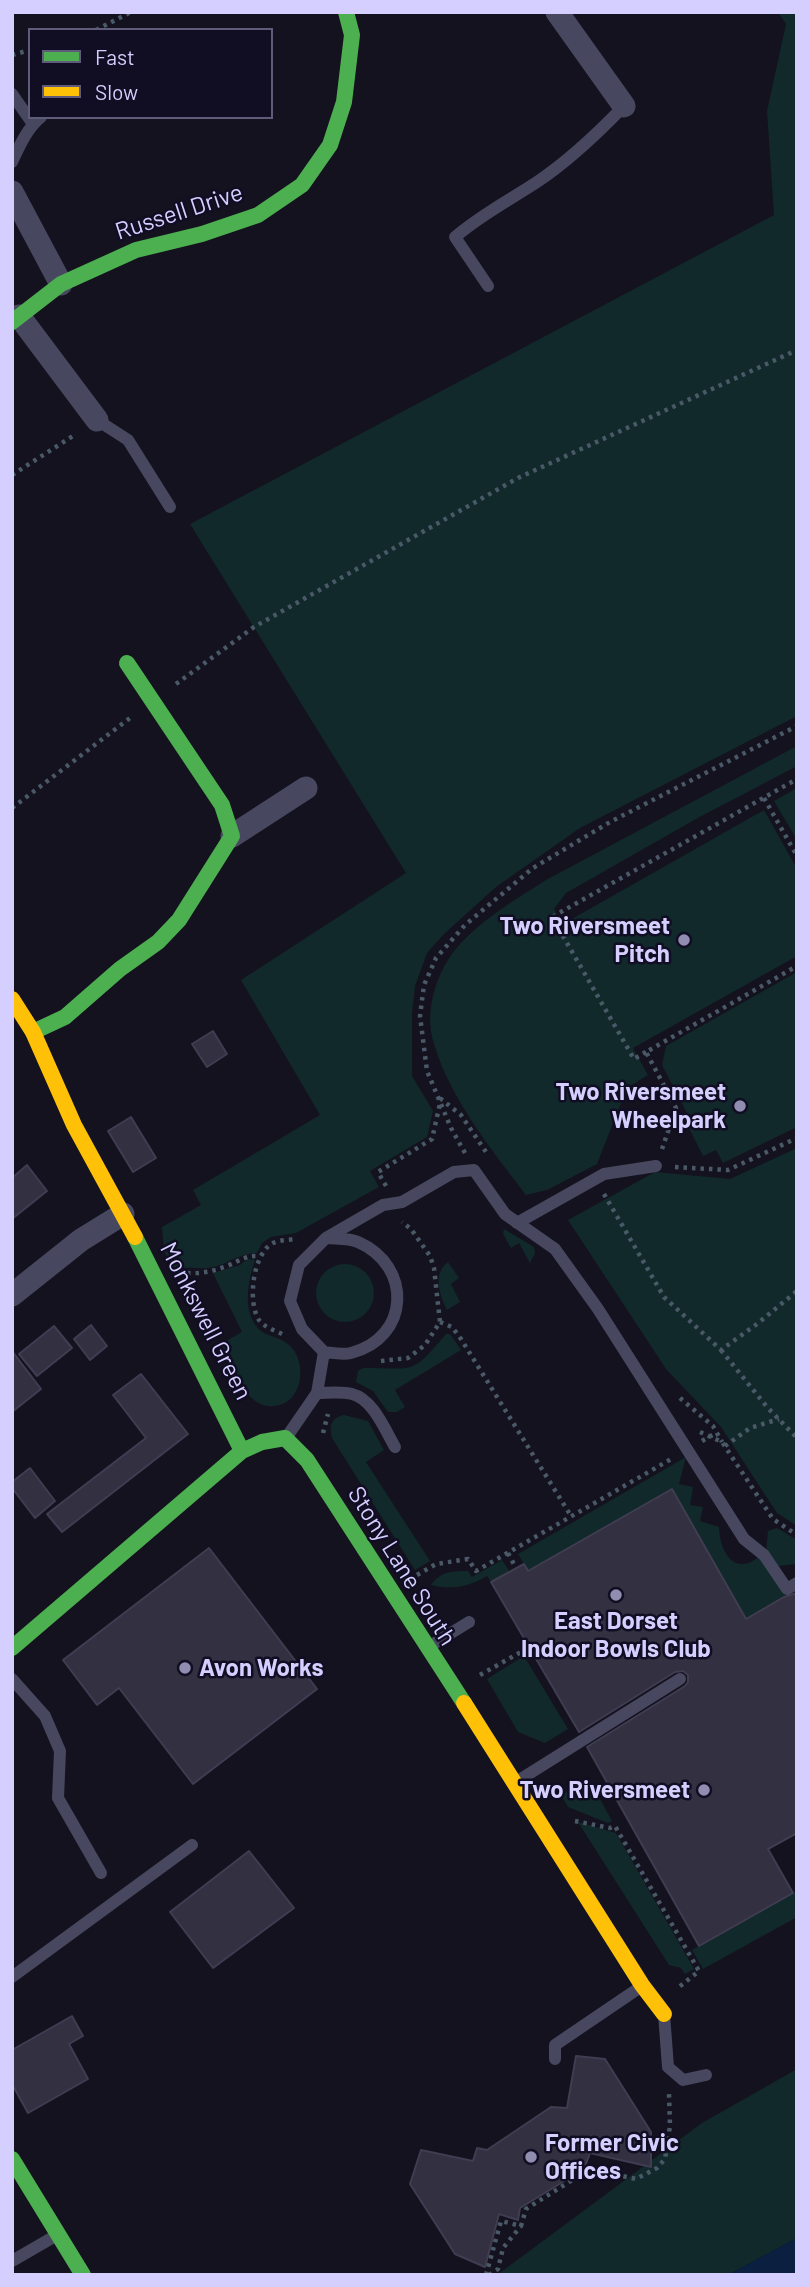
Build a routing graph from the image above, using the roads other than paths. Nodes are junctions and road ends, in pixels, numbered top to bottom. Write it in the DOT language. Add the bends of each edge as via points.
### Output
graph roads {
  1 [pos="345,12"];
  2 [pos="557,12"];
  3 [pos="12,94"];
  4 [pos="624,106"];
  5 [pos="28,111"];
  6 [pos="37,121"];
  7 [pos="12,162"];
  8 [pos="12,192"];
  9 [pos="61,284"];
  10 [pos="488,286"];
  11 [pos="16,319"];
  12 [pos="97,420"];
  13 [pos="170,507"];
  14 [pos="127,663"];
  15 [pos="306,788"];
  16 [pos="232,835"];
  17 [pos="12,999"];
  18 [pos="33,1032"];
  19 [pos="656,1166"];
  20 [pos="122,1214"];
  21 [pos="517,1223"];
  22 [pos="326,1238"];
  23 [pos="12,1295"];
  24 [pos="324,1352"];
  25 [pos="315,1397"];
  26 [pos="285,1438"];
  27 [pos="395,1447"];
  28 [pos="242,1451"];
  29 [pos="797,1583"];
  30 [pos="469,1622"];
  31 [pos="12,1648"];
  32 [pos="427,1648"];
  33 [pos="12,1679"];
  34 [pos="680,1679"];
  35 [pos="516,1783"];
  36 [pos="192,1845"];
  37 [pos="101,1873"];
  38 [pos="12,1978"];
  39 [pos="642,1986"];
  40 [pos="664,2014"];
  41 [pos="555,2059"];
  42 [pos="706,2075"];
  43 [pos="12,2159"];
  44 [pos="57,2235"];
  45 [pos="12,2261"];
  46 [pos="83,2275"];
  1 -- 9 [label="street, Russell Drive" via="352,35 344,102 330,145 302,185 258,215 136,250"];
  2 -- 4 [label="street"];
  3 -- 5 [label="lane"];
  4 -- 10 [label="lane" via="585,146 455,237"];
  6 -- 7 [label="lane"];
  8 -- 9 [label="street"];
  9 -- 11 [label="street, Russell Drive"];
  11 -- 12 [label="street, Russell Drive"];
  12 -- 13 [label="lane" via="128,440"];
  14 -- 16 [label="street" via="222,804"];
  15 -- 16 [label="street"];
  16 -- 18 [label="street" via="180,920 65,1017"];
  17 -- 18 [label="street, Monkswell Green"];
  18 -- 20 [label="street, Monkswell Green" via="74,1125"];
  19 -- 21 [label="lane" via="604,1174"];
  20 -- 23 [label="street"];
  20 -- 28 [label="street, Monkswell Green"];
  21 -- 22 [label="lane" via="505,1214 474,1170 454,1171"];
  21 -- 29 [label="lane" via="555,1249 744,1539 764,1555 786,1589"];
  22 -- 24 [label="lane" via="299,1265 290,1301 303,1329"];
  22 -- 24 [label="lane" via="357,1241 385,1260 398,1287 394,1318 375,1343 349,1354"];
  24 -- 25 [label="lane"];
  25 -- 26 [label="lane"];
  25 -- 27 [label="lane" via="337,1393 360,1397"];
  26 -- 28 [label="street"];
  26 -- 32 [label="street, Stony Lane South" via="307,1460"];
  28 -- 31 [label="street"];
  30 -- 32 [label="lane"];
  32 -- 35 [label="street, Stony Lane South"];
  33 -- 37 [label="lane" via="45,1716 60,1751 58,1798"];
  34 -- 35 [label="lane"];
  35 -- 39 [label="street, Stony Lane South"];
  36 -- 38 [label="lane"];
  39 -- 40 [label="street, Stony Lane South"];
  39 -- 41 [label="lane" via="555,2045"];
  40 -- 42 [label="lane" via="668,2067 683,2080"];
  43 -- 44 [label="street"];
  44 -- 45 [label="lane"];
  44 -- 46 [label="street"];
}
